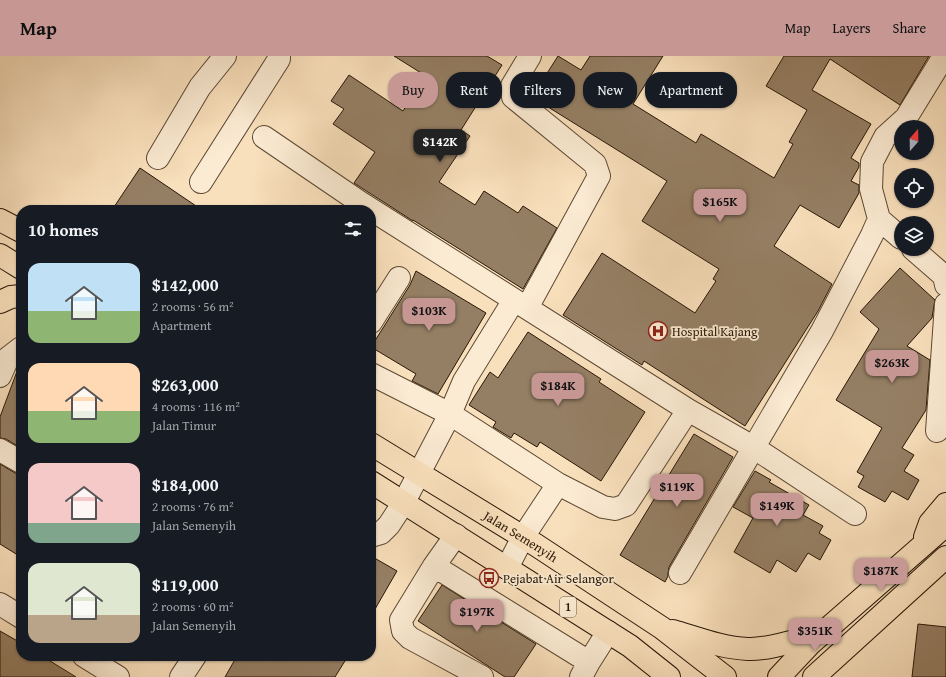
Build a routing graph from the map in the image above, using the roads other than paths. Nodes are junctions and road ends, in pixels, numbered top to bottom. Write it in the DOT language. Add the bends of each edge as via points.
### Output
graph roads {
  1 [pos="225,56"];
  2 [pos="280,56"];
  3 [pos="530,56"];
  4 [pos="944,56"];
  5 [pos="264,137"];
  6 [pos="158,158"];
  7 [pos="201,182"];
  8 [pos="364,205"];
  9 [pos="376,212"];
  10 [pos="879,219"];
  11 [pos="894,232"];
  12 [pos="0,255"];
  13 [pos="921,256"];
  14 [pos="16,265"];
  15 [pos="399,278"];
  16 [pos="946,284"];
  17 [pos="16,296"];
  18 [pos="0,302"];
  19 [pos="521,304"];
  20 [pos="946,304"];
  21 [pos="376,314"];
  22 [pos="16,352"];
  23 [pos="0,376"];
  24 [pos="376,377"];
  25 [pos="688,410"];
  26 [pos="450,414"];
  27 [pos="937,431"];
  28 [pos="376,447"];
  29 [pos="753,447"];
  30 [pos="0,450"];
  31 [pos="16,459"];
  32 [pos="420,474"];
  33 [pos="558,484"];
  34 [pos="376,485"];
  35 [pos="404,502"];
  36 [pos="946,504"];
  37 [pos="854,514"];
  38 [pos="946,526"];
  39 [pos="376,534"];
  40 [pos="456,535"];
  41 [pos="523,537"];
  42 [pos="923,546"];
  43 [pos="946,557"];
  44 [pos="434,566"];
  45 [pos="507,568"];
  46 [pos="680,573"];
  47 [pos="0,604"];
  48 [pos="16,614"];
  49 [pos="662,628"];
  50 [pos="608,632"];
  51 [pos="822,634"];
  52 [pos="630,646"];
  53 [pos="839,653"];
  54 [pos="92,661"];
  55 [pos="192,661"];
  56 [pos="585,669"];
  57 [pos="118,677"];
  58 [pos="181,677"];
  59 [pos="482,677"];
  60 [pos="656,677"];
  61 [pos="669,677"];
  62 [pos="725,677"];
  63 [pos="779,677"];
  64 [pos="814,677"];
  65 [pos="825,677"];
  1 -- 6 [label="lane" via="200,87"];
  2 -- 7 [label="lane"];
  3 -- 19 [label="lane" via="512,86 513,97 595,164 598,176"];
  4 -- 10 [label="lane" via="906,118 885,137 872,162 871,189"];
  5 -- 8 [label="lane"];
  9 -- 19 [label="lane"];
  10 -- 11 [label="lane"];
  10 -- 29 [label="lane" via="822,331"];
  12 -- 14 [label="main road"];
  13 -- 16 [label="lane" via="944,276"];
  15 -- 21 [label="lane"];
  17 -- 18 [label="main road"];
  19 -- 25 [label="lane"];
  19 -- 26 [label="lane" via="464,381"];
  20 -- 27 [label="lane"];
  22 -- 23 [label="lane" via="8,358"];
  24 -- 26 [label="lane"];
  25 -- 29 [label="lane"];
  25 -- 33 [label="lane" via="626,505 615,509 603,507"];
  26 -- 32 [label="lane"];
  26 -- 33 [label="lane"];
  28 -- 32 [label="main road, Jalan Semenyih"];
  29 -- 37 [label="lane"];
  29 -- 46 [label="lane"];
  30 -- 31 [label="lane"];
  32 -- 35 [label="lane"];
  32 -- 41 [label="main road, Jalan Semenyih"];
  33 -- 41 [label="lane"];
  34 -- 35 [label="main road, 1"];
  35 -- 39 [label="lane" via="389,525"];
  35 -- 40 [label="main road, 1"];
  36 -- 42 [label="main road" via="930,523"];
  38 -- 42 [label="main road"];
  40 -- 44 [label="lane"];
  40 -- 45 [label="main road, 1"];
  41 -- 45 [label="lane"];
  41 -- 49 [label="main road, Jalan Semenyih"];
  42 -- 51 [label="main road"];
  43 -- 53 [label="main road"];
  44 -- 56 [label="lane"];
  44 -- 59 [label="lane" via="401,620 403,630 410,638"];
  45 -- 50 [label="main road, 1"];
  47 -- 48 [label="lane"];
  49 -- 51 [label="main road" via="730,647 749,649"];
  49 -- 62 [label="main road, Jalan Semenyih"];
  50 -- 52 [label="main road, 1"];
  50 -- 56 [label="lane"];
  51 -- 63 [label="main road"];
  52 -- 60 [label="main road"];
  52 -- 61 [label="main road, 1"];
  53 -- 64 [label="main road"];
  53 -- 65 [label="main road"];
  54 -- 57 [label="lane"];
  55 -- 58 [label="lane"];
}
